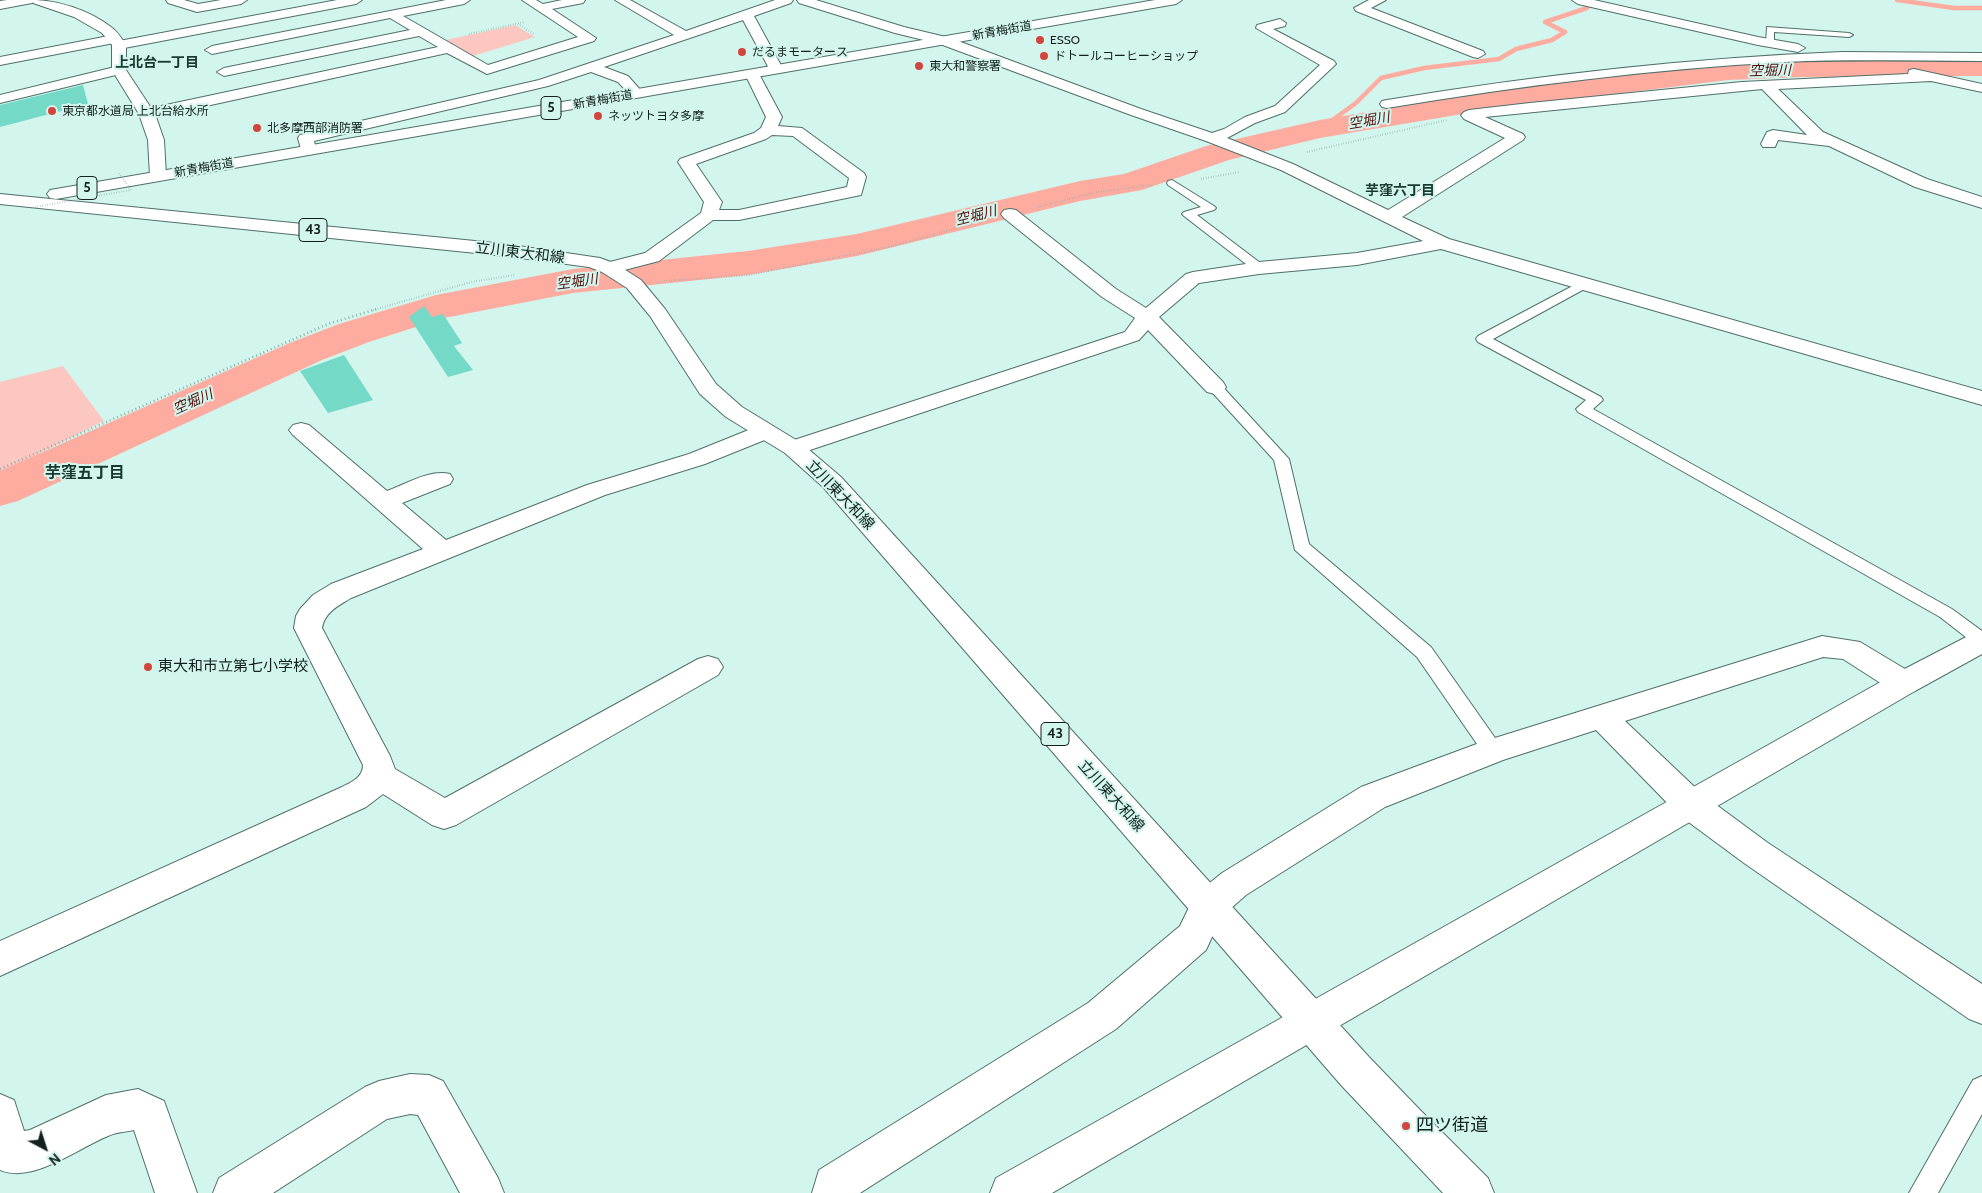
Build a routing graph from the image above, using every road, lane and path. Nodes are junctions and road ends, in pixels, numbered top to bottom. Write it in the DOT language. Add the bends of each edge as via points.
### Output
graph roads {
  1 [pos="28,0"];
  2 [pos="38,0"];
  3 [pos="172,0"];
  4 [pos="241,0"];
  5 [pos="354,0"];
  6 [pos="464,0"];
  7 [pos="528,0"];
  8 [pos="578,0"];
  9 [pos="620,0"];
  10 [pos="787,0"];
  11 [pos="803,0"];
  12 [pos="1176,0"];
  13 [pos="1380,0"];
  14 [pos="1582,1"];
  15 [pos="0,5"];
  16 [pos="541,8"];
  17 [pos="391,14"];
  18 [pos="553,15"];
  19 [pos="747,15"];
  20 [pos="1280,23"];
  21 [pos="208,28"];
  22 [pos="420,32"];
  23 [pos="1849,35"];
  24 [pos="685,36"];
  25 [pos="436,41"];
  26 [pos="944,41"];
  27 [pos="117,42"];
  28 [pos="1770,43"];
  29 [pos="450,48"];
  30 [pos="212,50"];
  31 [pos="1478,54"];
  32 [pos="1842,56"];
  33 [pos="1982,57"];
  34 [pos="0,62"];
  35 [pos="593,68"];
  36 [pos="119,70"];
  37 [pos="487,70"];
  38 [pos="776,70"];
  39 [pos="224,72"];
  40 [pos="752,74"];
  41 [pos="1925,76"];
  42 [pos="1766,85"];
  43 [pos="1982,88"];
  44 [pos="519,89"];
  45 [pos="241,94"];
  46 [pos="637,94"];
  47 [pos="1433,96"];
  48 [pos="0,99"];
  49 [pos="1387,104"];
  50 [pos="147,114"];
  51 [pos="1469,115"];
  52 [pos="768,130"];
  53 [pos="1219,141"];
  54 [pos="1832,142"];
  55 [pos="1769,144"];
  56 [pos="308,150"];
  57 [pos="1269,160"];
  58 [pos="119,173"];
  59 [pos="158,176"];
  60 [pos="1172,183"];
  61 [pos="5,201"];
  62 [pos="1982,203"];
  63 [pos="35,207"];
  64 [pos="1010,214"];
  65 [pos="709,215"];
  66 [pos="1389,217"];
  67 [pos="1442,243"];
  68 [pos="1259,268"];
  69 [pos="518,274"];
  70 [pos="621,276"];
  71 [pos="1584,284"];
  72 [pos="1147,317"];
  73 [pos="1215,387"];
  74 [pos="1982,398"];
  75 [pos="301,430"];
  76 [pos="764,432"];
  77 [pos="793,448"];
  78 [pos="0,469"];
  79 [pos="441,479"];
  80 [pos="384,501"];
  81 [pos="440,550"];
  82 [pos="1982,640"];
  83 [pos="708,667"];
  84 [pos="1904,683"];
  85 [pos="1601,716"];
  86 [pos="1492,751"];
  87 [pos="379,775"];
  88 [pos="1691,806"];
  89 [pos="1208,906"];
  90 [pos="0,959"];
  91 [pos="1982,1006"];
  92 [pos="1312,1021"];
  93 [pos="1982,1089"];
  94 [pos="0,1114"];
  95 [pos="176,1193"];
  96 [pos="234,1193"];
  97 [pos="483,1193"];
  98 [pos="833,1193"];
  99 [pos="1011,1193"];
  100 [pos="1473,1193"];
  101 [pos="1923,1193"];
  1 -- 15 [label="street"];
  2 -- 27 [label="street" via="78,14 107,30"];
  3 -- 4 [label="street" via="198,8"];
  5 -- 21 [label="street"];
  6 -- 17 [label="street"];
  7 -- 16 [label="street"];
  8 -- 16 [label="street"];
  9 -- 24 [label="street"];
  10 -- 19 [label="street"];
  11 -- 26 [label="street"];
  12 -- 26 [label="street, 新青梅街道 / 5"];
  13 -- 31 [label="street" via="1360,8"];
  14 -- 28 [label="street"];
  16 -- 18 [label="street"];
  17 -- 22 [label="street"];
  17 -- 30 [label="street"];
  18 -- 25 [label="path"];
  18 -- 37 [label="street" via="589,38"];
  19 -- 24 [label="street"];
  19 -- 38 [label="street"];
  20 -- 53 [label="street" via="1262,28 1328,64 1280,108 1250,120"];
  21 -- 27 [label="street"];
  21 -- 30 [label="street"];
  22 -- 25 [label="street"];
  22 -- 39 [label="street"];
  23 -- 28 [label="lane" via="1770,29"];
  24 -- 35 [label="street"];
  25 -- 29 [label="street"];
  26 -- 38 [label="street, 新青梅街道 / 5"];
  26 -- 53 [label="street"];
  27 -- 34 [label="street"];
  27 -- 36 [label="street"];
  28 -- 32 [label="street"];
  29 -- 37 [label="street"];
  29 -- 45 [label="street"];
  30 -- 39 [label="street"];
  32 -- 33 [label="street"];
  32 -- 41 [label="street"];
  32 -- 47 [label="street" via="1578,75"];
  35 -- 44 [label="street"];
  35 -- 46 [label="street" via="623,79"];
  36 -- 48 [label="street"];
  36 -- 50 [label="street"];
  37 -- 44 [label="street"];
  38 -- 40 [label="street, 新青梅街道 / 5"];
  39 -- 45 [label="street"];
  40 -- 46 [label="street, 新青梅街道 / 5"];
  40 -- 52 [label="street" via="774,117"];
  41 -- 42 [label="street"];
  41 -- 43 [label="street"];
  42 -- 51 [label="street"];
  42 -- 54 [label="street" via="1799,120"];
  44 -- 56 [label="street" via="306,138"];
  45 -- 50 [label="street"];
  46 -- 56 [label="street, 新青梅街道 / 5"];
  47 -- 49 [label="street"];
  47 -- 51 [label="street"];
  50 -- 59 [label="street" via="156,140"];
  51 -- 57 [label="path"];
  51 -- 66 [label="street" via="1518,137"];
  52 -- 65 [label="street" via="760,136 686,162 714,202"];
  52 -- 65 [label="street" via="797,131 858,177 855,191 776,209 739,215"];
  53 -- 57 [label="street"];
  54 -- 55 [label="street" via="1773,134"];
  54 -- 62 [label="street" via="1921,183"];
  56 -- 59 [label="street, 新青梅街道 / 5"];
  57 -- 66 [label="street"];
  58 -- 63 [label="path, bridge" via="131,190"];
  59 -- 61 [label="street, 新青梅街道 / 5"];
  60 -- 64 [label="path" via="1097,192"];
  60 -- 68 [label="lane" via="1210,208 1188,214"];
  61 -- 70 [label="street, 立川東大和線 / 43" via="504,250 593,262"];
  64 -- 70 [label="path" via="893,246 749,276"];
  64 -- 72 [label="street" via="1109,293"];
  65 -- 70 [label="street"];
  66 -- 67 [label="street"];
  67 -- 68 [label="street" via="1357,259"];
  67 -- 71 [label="street"];
  68 -- 72 [label="street" via="1193,278"];
  69 -- 78 [label="path" via="471,282 328,324"];
  70 -- 76 [label="street, 立川東大和線 / 43" via="658,313 708,389"];
  71 -- 74 [label="street"];
  71 -- 82 [label="lane" via="1483,339 1596,400 1583,409 1946,613"];
  72 -- 73 [label="street"];
  72 -- 77 [label="street" via="1132,336"];
  73 -- 86 [label="lane" via="1281,459 1302,546 1424,652"];
  75 -- 80 [label="street"];
  76 -- 77 [label="street, 立川東大和線 / 43"];
  76 -- 81 [label="street" via="697,459 596,490"];
  77 -- 89 [label="street, 立川東大和線 / 43" via="832,482"];
  79 -- 80 [label="street"];
  80 -- 81 [label="street"];
  81 -- 87 [label="street" via="340,591 310,616 308,628 379,765"];
  82 -- 84 [label="street"];
  83 -- 87 [label="street" via="444,815"];
  84 -- 85 [label="street" via="1850,649 1822,646"];
  84 -- 88 [label="street"];
  85 -- 86 [label="street"];
  85 -- 88 [label="street"];
  86 -- 89 [label="street" via="1373,797 1234,884"];
  87 -- 90 [label="street" via="354,797"];
  88 -- 91 [label="street"];
  88 -- 92 [label="street"];
  89 -- 92 [label="street, 立川東大和線 / 43"];
  89 -- 98 [label="street" via="1193,938 1102,1016 834,1185"];
  92 -- 99 [label="street"];
  92 -- 100 [label="street, 立川東大和線 / 43" via="1406,1126"];
  93 -- 101 [label="lane"];
  94 -- 95 [label="street" via="8,1153 32,1151 106,1115 138,1109 150,1115"];
  96 -- 97 [label="street" via="379,1101 410,1094 429,1096"];
}
